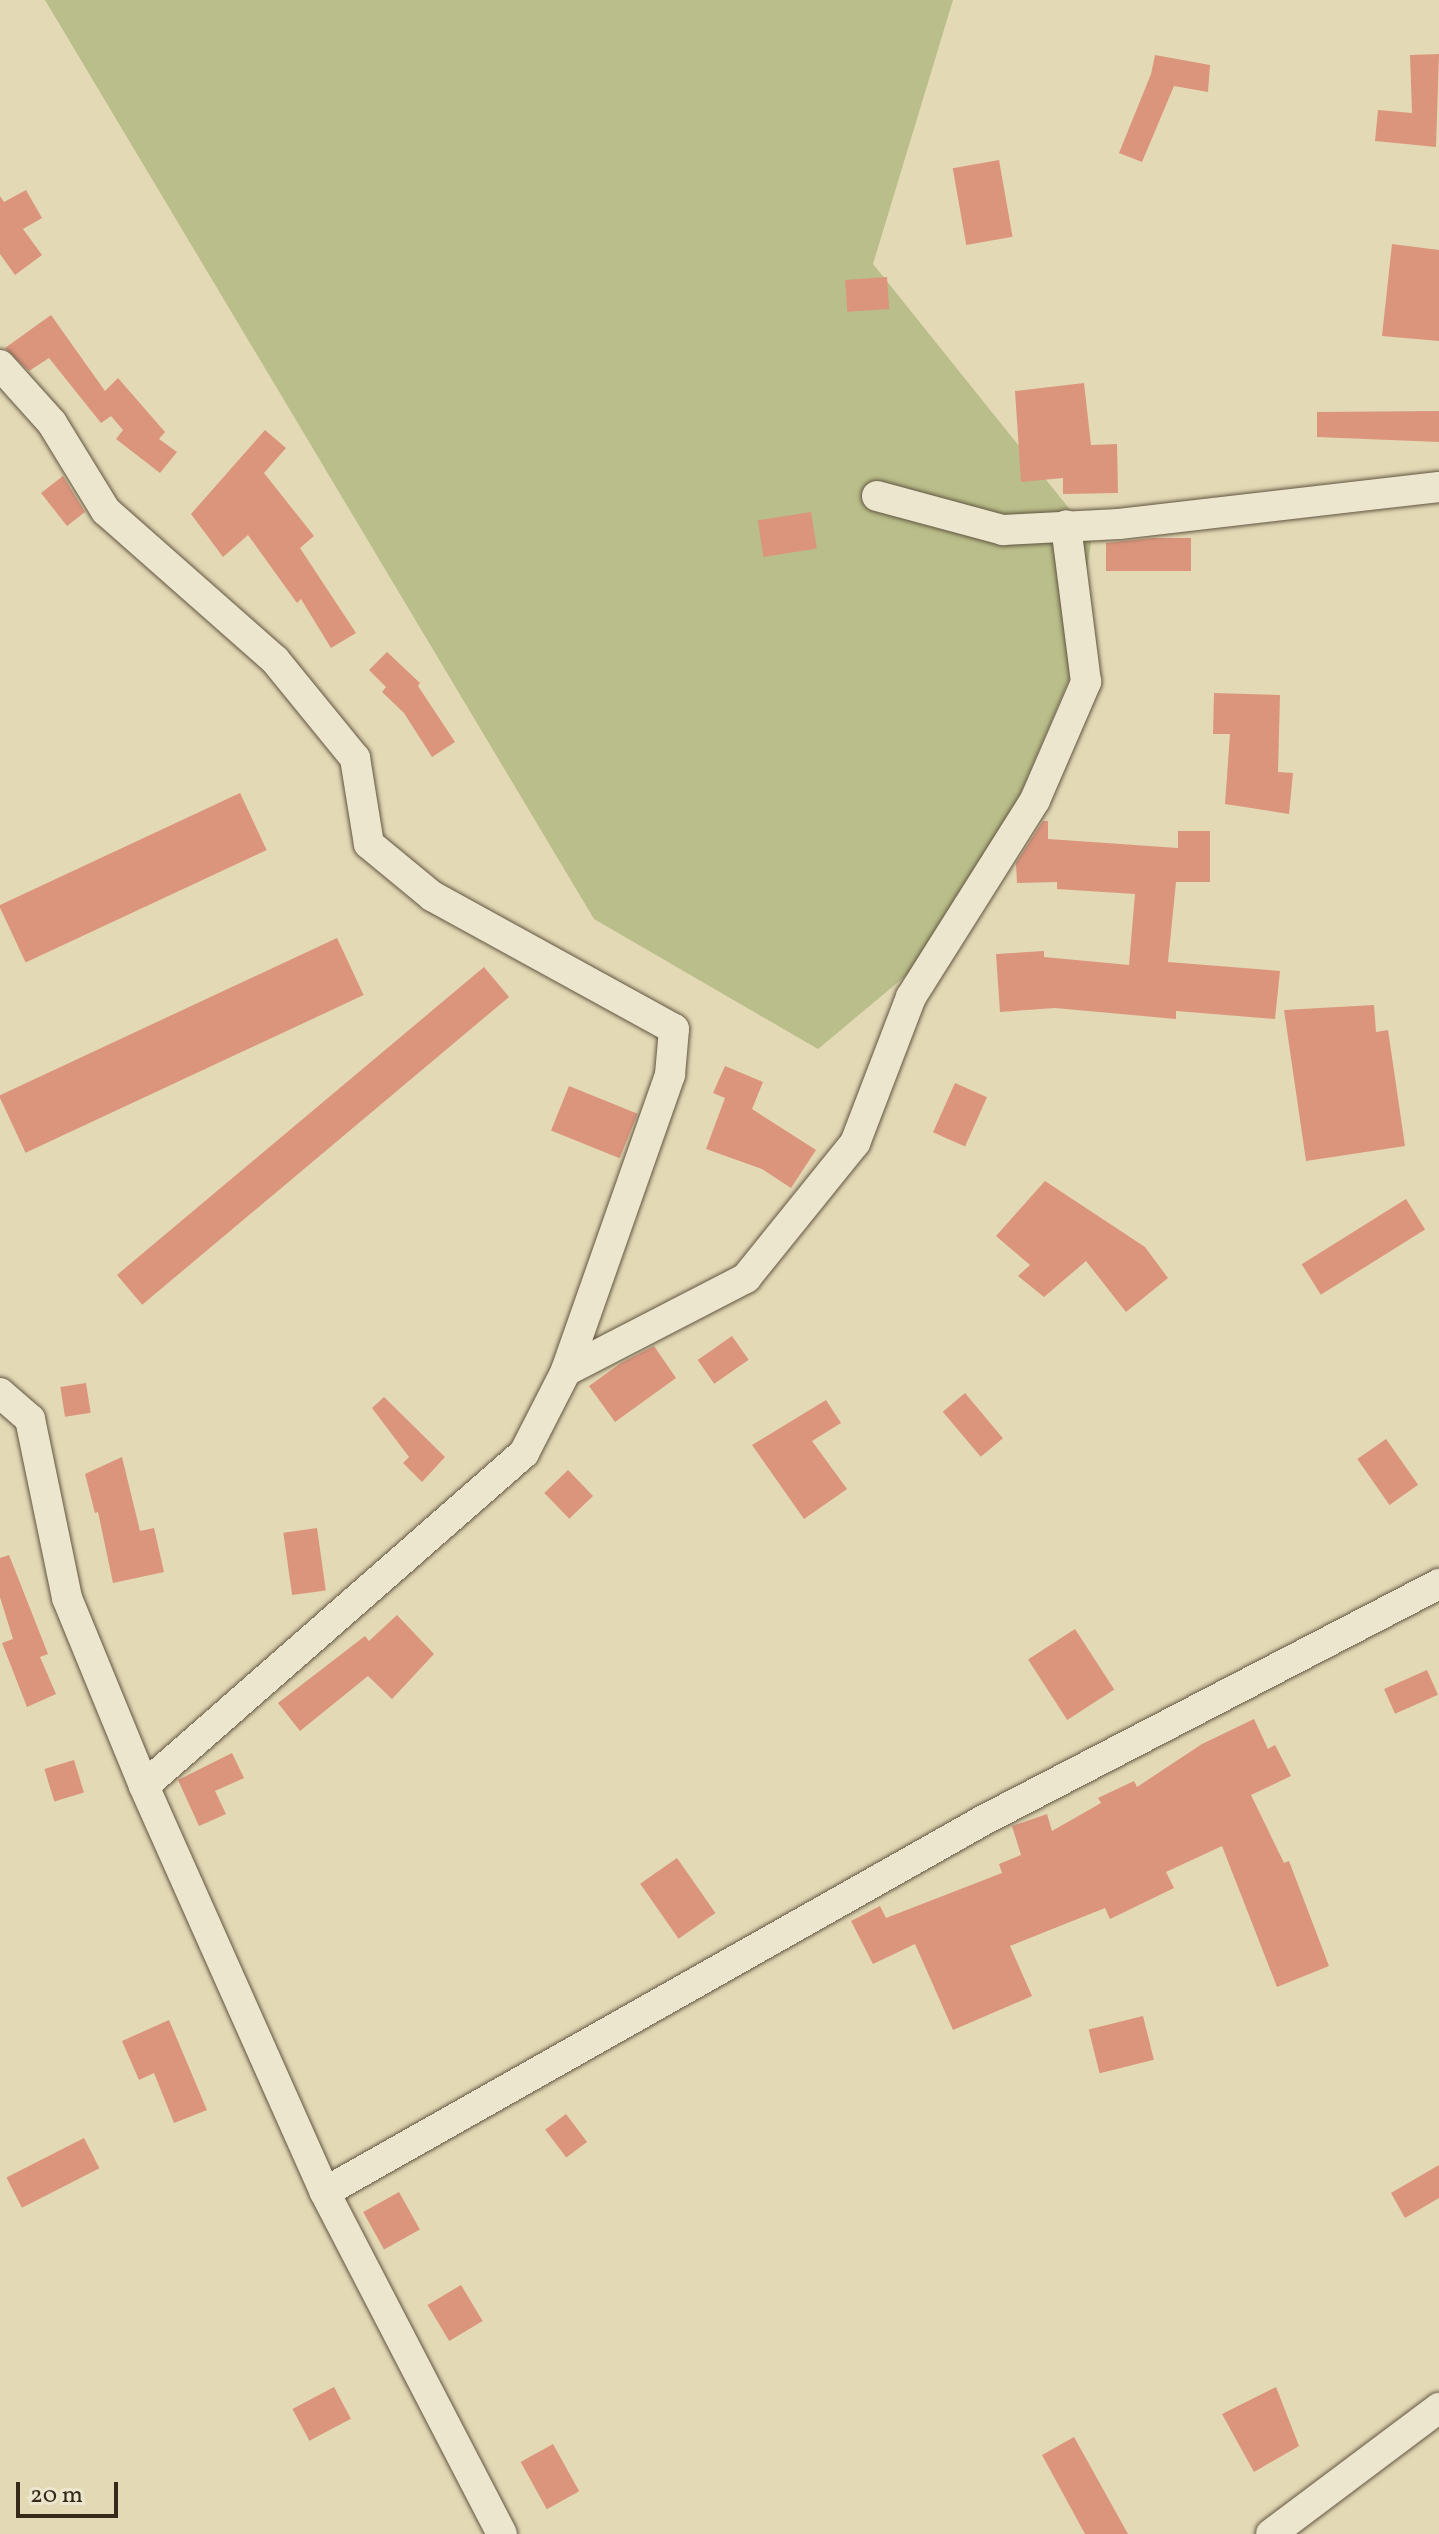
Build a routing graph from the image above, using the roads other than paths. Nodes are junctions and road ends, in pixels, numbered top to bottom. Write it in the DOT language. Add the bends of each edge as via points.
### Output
graph roads {
  1 [pos="0,365"];
  2 [pos="1439,487"];
  3 [pos="877,496"];
  4 [pos="1066,525"];
  5 [pos="566,1371"];
  6 [pos="0,1393"];
  7 [pos="1439,1584"];
  8 [pos="144,1786"];
  9 [pos="325,2192"];
  10 [pos="1439,2408"];
  11 [pos="502,2534"];
  12 [pos="1271,2534"];
  1 -- 5 [label="street" via="52,423 106,511 275,660 355,758 369,844 432,896 674,1029 670,1075"];
  2 -- 4 [label="street" via="1119,524"];
  3 -- 4 [label="street" via="1003,530"];
  4 -- 5 [label="street" via="1086,682 1035,800 911,997 855,1143 746,1278"];
  5 -- 8 [label="street" via="524,1453"];
  6 -- 8 [label="street" via="30,1419 67,1598"];
  7 -- 9 [label="street" via="982,1821"];
  8 -- 9 [label="street"];
  9 -- 11 [label="street"];
  10 -- 12 [label="street"];
}
